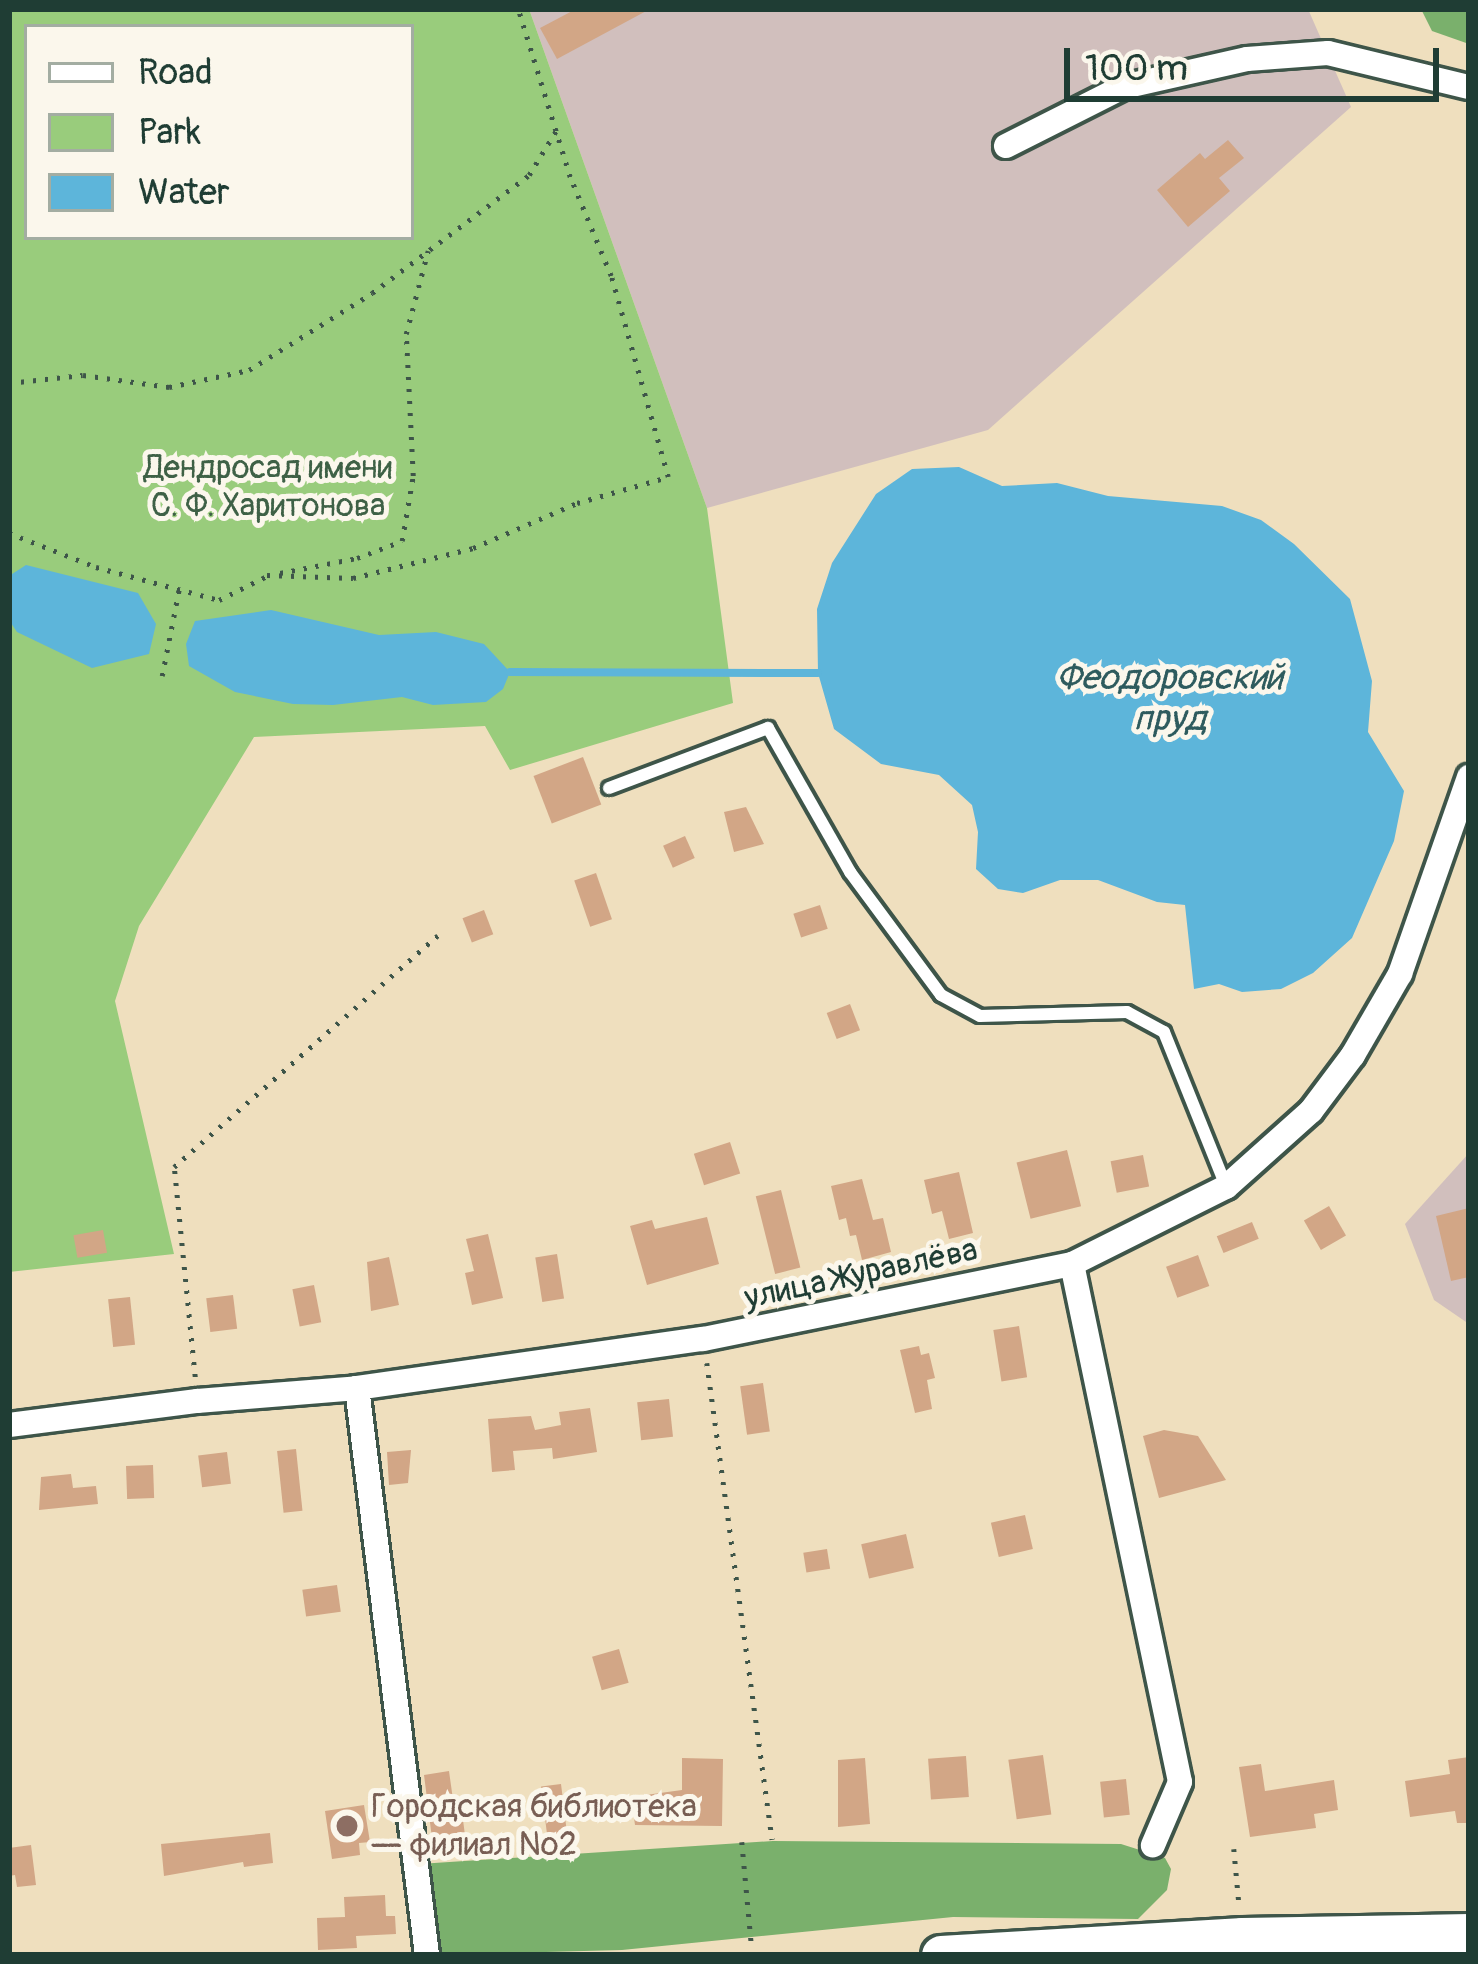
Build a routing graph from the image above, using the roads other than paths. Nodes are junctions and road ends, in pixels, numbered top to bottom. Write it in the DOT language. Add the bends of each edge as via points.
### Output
graph roads {
  1 [pos="1469,87"];
  2 [pos="1006,146"];
  3 [pos="1469,777"];
  4 [pos="609,788"];
  5 [pos="1226,1187"];
  6 [pos="1072,1264"];
  7 [pos="357,1388"];
  8 [pos="9,1425"];
  9 [pos="1153,1845"];
  10 [pos="1469,1933"];
  11 [pos="1027,1953"];
  12 [pos="427,1955"];
  13 [pos="941,1955"];
  1 -- 2 [label="street" via="1328,53 1247,59 1123,87"];
  3 -- 5 [label="street, улица Журавлёва" via="1400,974 1353,1054 1311,1111"];
  4 -- 5 [label="lane" via="768,728 850,872 941,994 980,1016 1127,1012 1164,1032"];
  5 -- 6 [label="street, улица Журавлёва"];
  6 -- 7 [label="street, улица Журавлёва" via="704,1339"];
  6 -- 9 [label="street" via="1180,1782"];
  7 -- 8 [label="street, улица Журавлёва"];
  7 -- 12 [label="street"];
  10 -- 11 [label="main road" via="1242,1937"];
  11 -- 13 [label="main road"];
}
